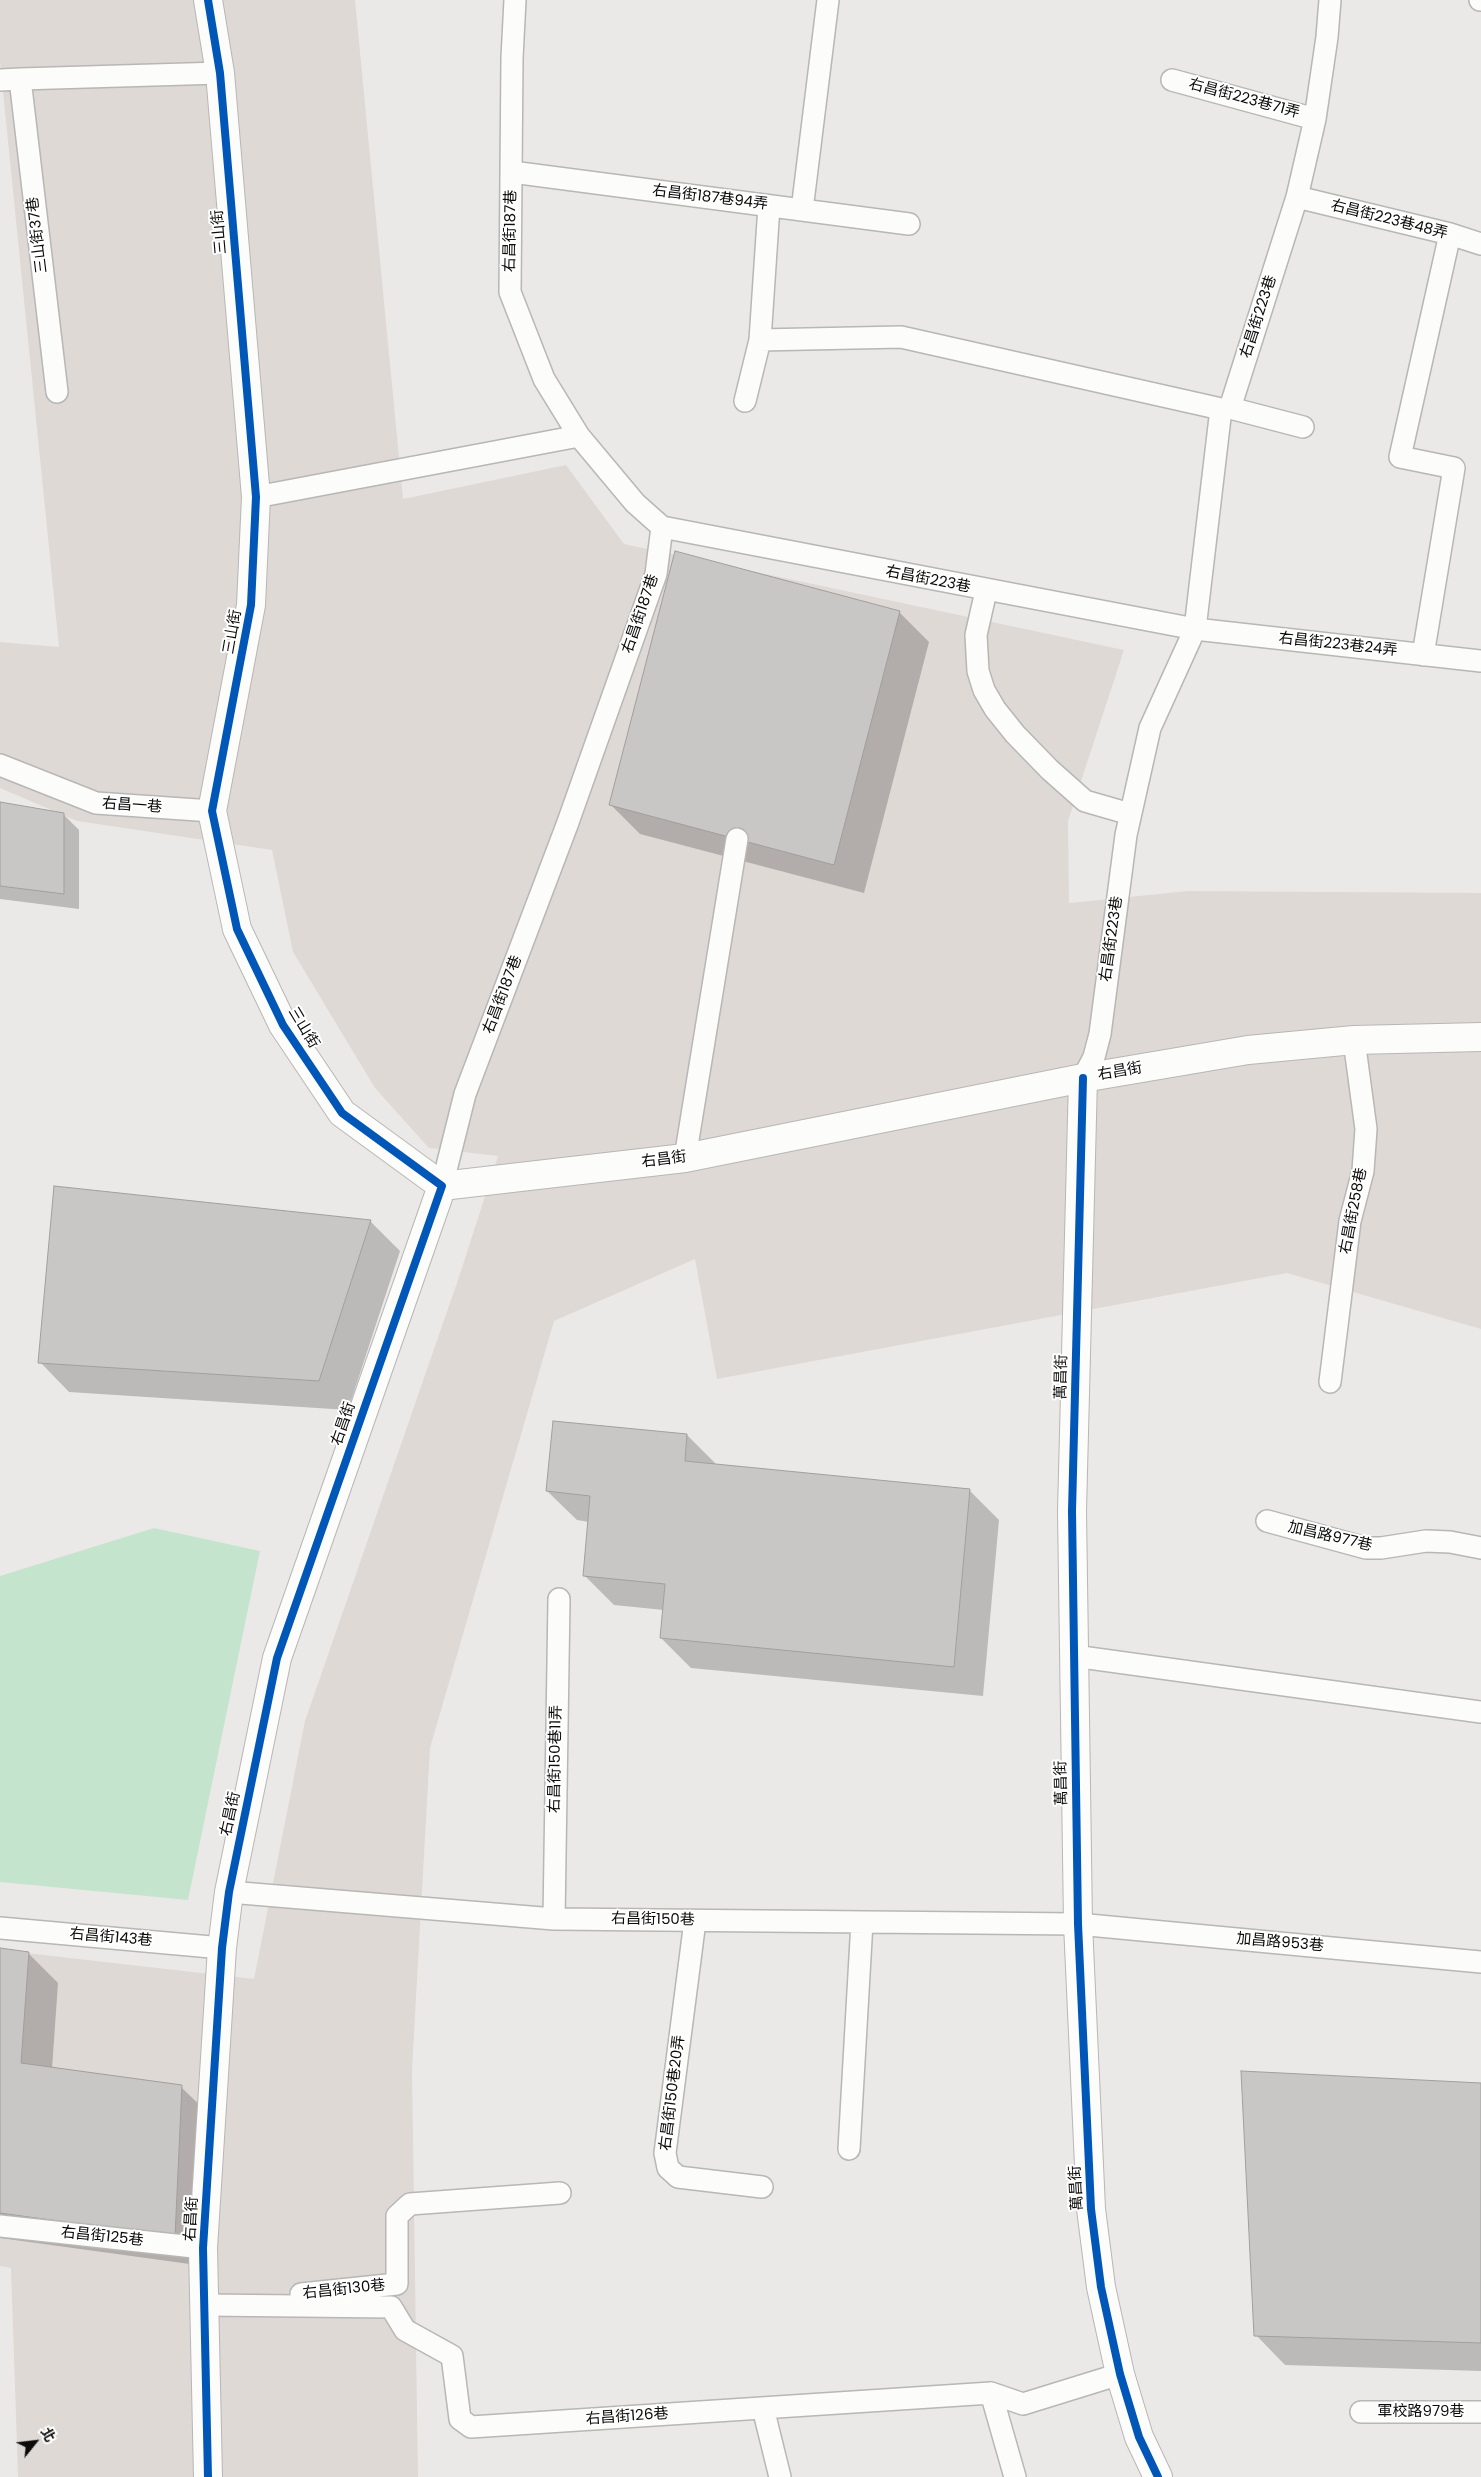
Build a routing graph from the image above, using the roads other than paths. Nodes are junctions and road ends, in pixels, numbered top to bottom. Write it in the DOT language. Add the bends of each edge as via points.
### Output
graph roads {
  1 [pos="208,0"];
  2 [pos="515,0"];
  3 [pos="828,0"];
  4 [pos="1330,0"];
  5 [pos="220,73"];
  6 [pos="10,80"];
  7 [pos="1172,80"];
  8 [pos="1315,119"];
  9 [pos="512,172"];
  10 [pos="1297,197"];
  11 [pos="769,206"];
  12 [pos="802,210"];
  13 [pos="909,224"];
  14 [pos="1450,234"];
  15 [pos="1481,244"];
  16 [pos="760,340"];
  17 [pos="57,392"];
  18 [pos="744,401"];
  19 [pos="1226,408"];
  20 [pos="1303,427"];
  21 [pos="579,436"];
  22 [pos="256,497"];
  23 [pos="662,527"];
  24 [pos="986,591"];
  25 [pos="1195,629"];
  26 [pos="1423,655"];
  27 [pos="1481,661"];
  28 [pos="0,765"];
  29 [pos="212,812"];
  30 [pos="1130,814"];
  31 [pos="737,839"];
  32 [pos="1481,1036"];
  33 [pos="1354,1040"];
  34 [pos="1083,1078"];
  35 [pos="685,1158"];
  36 [pos="442,1186"];
  37 [pos="1330,1382"];
  38 [pos="1267,1521"];
  39 [pos="1481,1548"];
  40 [pos="559,1598"];
  41 [pos="1074,1656"];
  42 [pos="1481,1712"];
  43 [pos="229,1892"];
  44 [pos="554,1918"];
  45 [pos="695,1920"];
  46 [pos="862,1922"];
  47 [pos="1078,1924"];
  48 [pos="0,1928"];
  49 [pos="222,1948"];
  50 [pos="1481,1962"];
  51 [pos="849,2149"];
  52 [pos="762,2187"];
  53 [pos="560,2193"];
  54 [pos="0,2226"];
  55 [pos="204,2248"];
  56 [pos="206,2305"];
  57 [pos="1120,2374"];
  58 [pos="991,2394"];
  59 [pos="764,2408"];
  60 [pos="1361,2412"];
  61 [pos="1481,2412"];
  62 [pos="208,2477"];
  63 [pos="780,2477"];
  64 [pos="1015,2477"];
  65 [pos="1158,2477"];
  1 -- 5 [label="street, 三山街"];
  2 -- 9 [label="lane, 右昌街187巷"];
  3 -- 12 [label="lane"];
  4 -- 8 [label="lane, 右昌街223巷"];
  5 -- 6 [label="lane, 三山街37巷"];
  5 -- 22 [label="street, 三山街"];
  6 -- 17 [label="lane, 三山街37巷"];
  7 -- 8 [label="lane, 右昌街223巷71弄"];
  8 -- 10 [label="lane, 右昌街223巷"];
  9 -- 11 [label="lane, 右昌街187巷94弄"];
  9 -- 21 [label="lane, 右昌街187巷" via="510,292 544,379"];
  10 -- 14 [label="lane, 右昌街223巷48弄"];
  10 -- 19 [label="lane, 右昌街223巷"];
  11 -- 12 [label="lane, 右昌街187巷94弄"];
  11 -- 16 [label="lane"];
  12 -- 13 [label="lane, 右昌街187巷94弄"];
  14 -- 15 [label="lane, 右昌街223巷48弄"];
  14 -- 26 [label="lane" via="1400,457 1454,468"];
  16 -- 18 [label="lane"];
  16 -- 19 [label="lane" via="901,337"];
  19 -- 20 [label="lane"];
  19 -- 25 [label="lane, 右昌街223巷"];
  21 -- 22 [label="lane"];
  21 -- 23 [label="lane, 右昌街187巷" via="635,503"];
  22 -- 29 [label="street, 三山街" via="251,605"];
  23 -- 24 [label="lane, 右昌街223巷"];
  23 -- 36 [label="lane, 右昌街187巷" via="656,574 567,825 465,1094"];
  24 -- 25 [label="lane, 右昌街223巷"];
  24 -- 30 [label="lane" via="976,635 978,671 995,709 1050,770 1086,801"];
  25 -- 26 [label="lane, 右昌街223巷24弄"];
  25 -- 30 [label="lane, 右昌街223巷" via="1150,728"];
  26 -- 27 [label="lane, 右昌街223巷24弄"];
  28 -- 29 [label="lane, 右昌一巷" via="96,803"];
  29 -- 36 [label="street, 三山街" via="237,929 283,1025 342,1113"];
  30 -- 34 [label="lane, 右昌街223巷" via="1100,1034"];
  31 -- 35 [label="lane"];
  32 -- 33 [label="street, 右昌街"];
  33 -- 34 [label="street, 右昌街" via="1248,1050"];
  33 -- 37 [label="lane, 右昌街258巷" via="1366,1129 1363,1171 1350,1222"];
  34 -- 35 [label="street, 右昌街"];
  34 -- 41 [label="street, 萬昌街" via="1072,1511"];
  35 -- 36 [label="street, 右昌街"];
  36 -- 43 [label="street, 右昌街" via="277,1658"];
  38 -- 39 [label="lane, 加昌路977巷" via="1366,1548 1426,1541"];
  40 -- 44 [label="lane, 右昌街150巷11弄"];
  41 -- 42 [label="lane"];
  41 -- 47 [label="street, 萬昌街"];
  43 -- 44 [label="lane, 右昌街150巷"];
  43 -- 49 [label="street, 右昌街"];
  44 -- 45 [label="lane, 右昌街150巷"];
  45 -- 46 [label="lane, 右昌街150巷"];
  45 -- 52 [label="lane, 右昌街150巷20弄" via="665,2153 668,2168 678,2177"];
  46 -- 47 [label="lane, 右昌街150巷"];
  46 -- 51 [label="lane"];
  47 -- 50 [label="lane, 加昌路953巷"];
  47 -- 57 [label="street, 萬昌街" via="1091,2209 1101,2287"];
  48 -- 49 [label="lane, 右昌街143巷"];
  49 -- 55 [label="street, 右昌街"];
  53 -- 56 [label="lane, 右昌街130巷" via="410,2204 397,2216 397,2284"];
  54 -- 55 [label="lane, 右昌街125巷"];
  55 -- 56 [label="street, 右昌街"];
  56 -- 59 [label="lane, 右昌街126巷" via="391,2307 404,2330 452,2356 460,2419 471,2427"];
  56 -- 62 [label="street, 右昌街"];
  57 -- 58 [label="lane, 右昌街126巷" via="1023,2404"];
  57 -- 65 [label="street, 萬昌街" via="1139,2437"];
  58 -- 59 [label="lane, 右昌街126巷"];
  58 -- 64 [label="lane"];
  59 -- 63 [label="lane"];
  60 -- 61 [label="lane, 軍校路979巷"];
}
